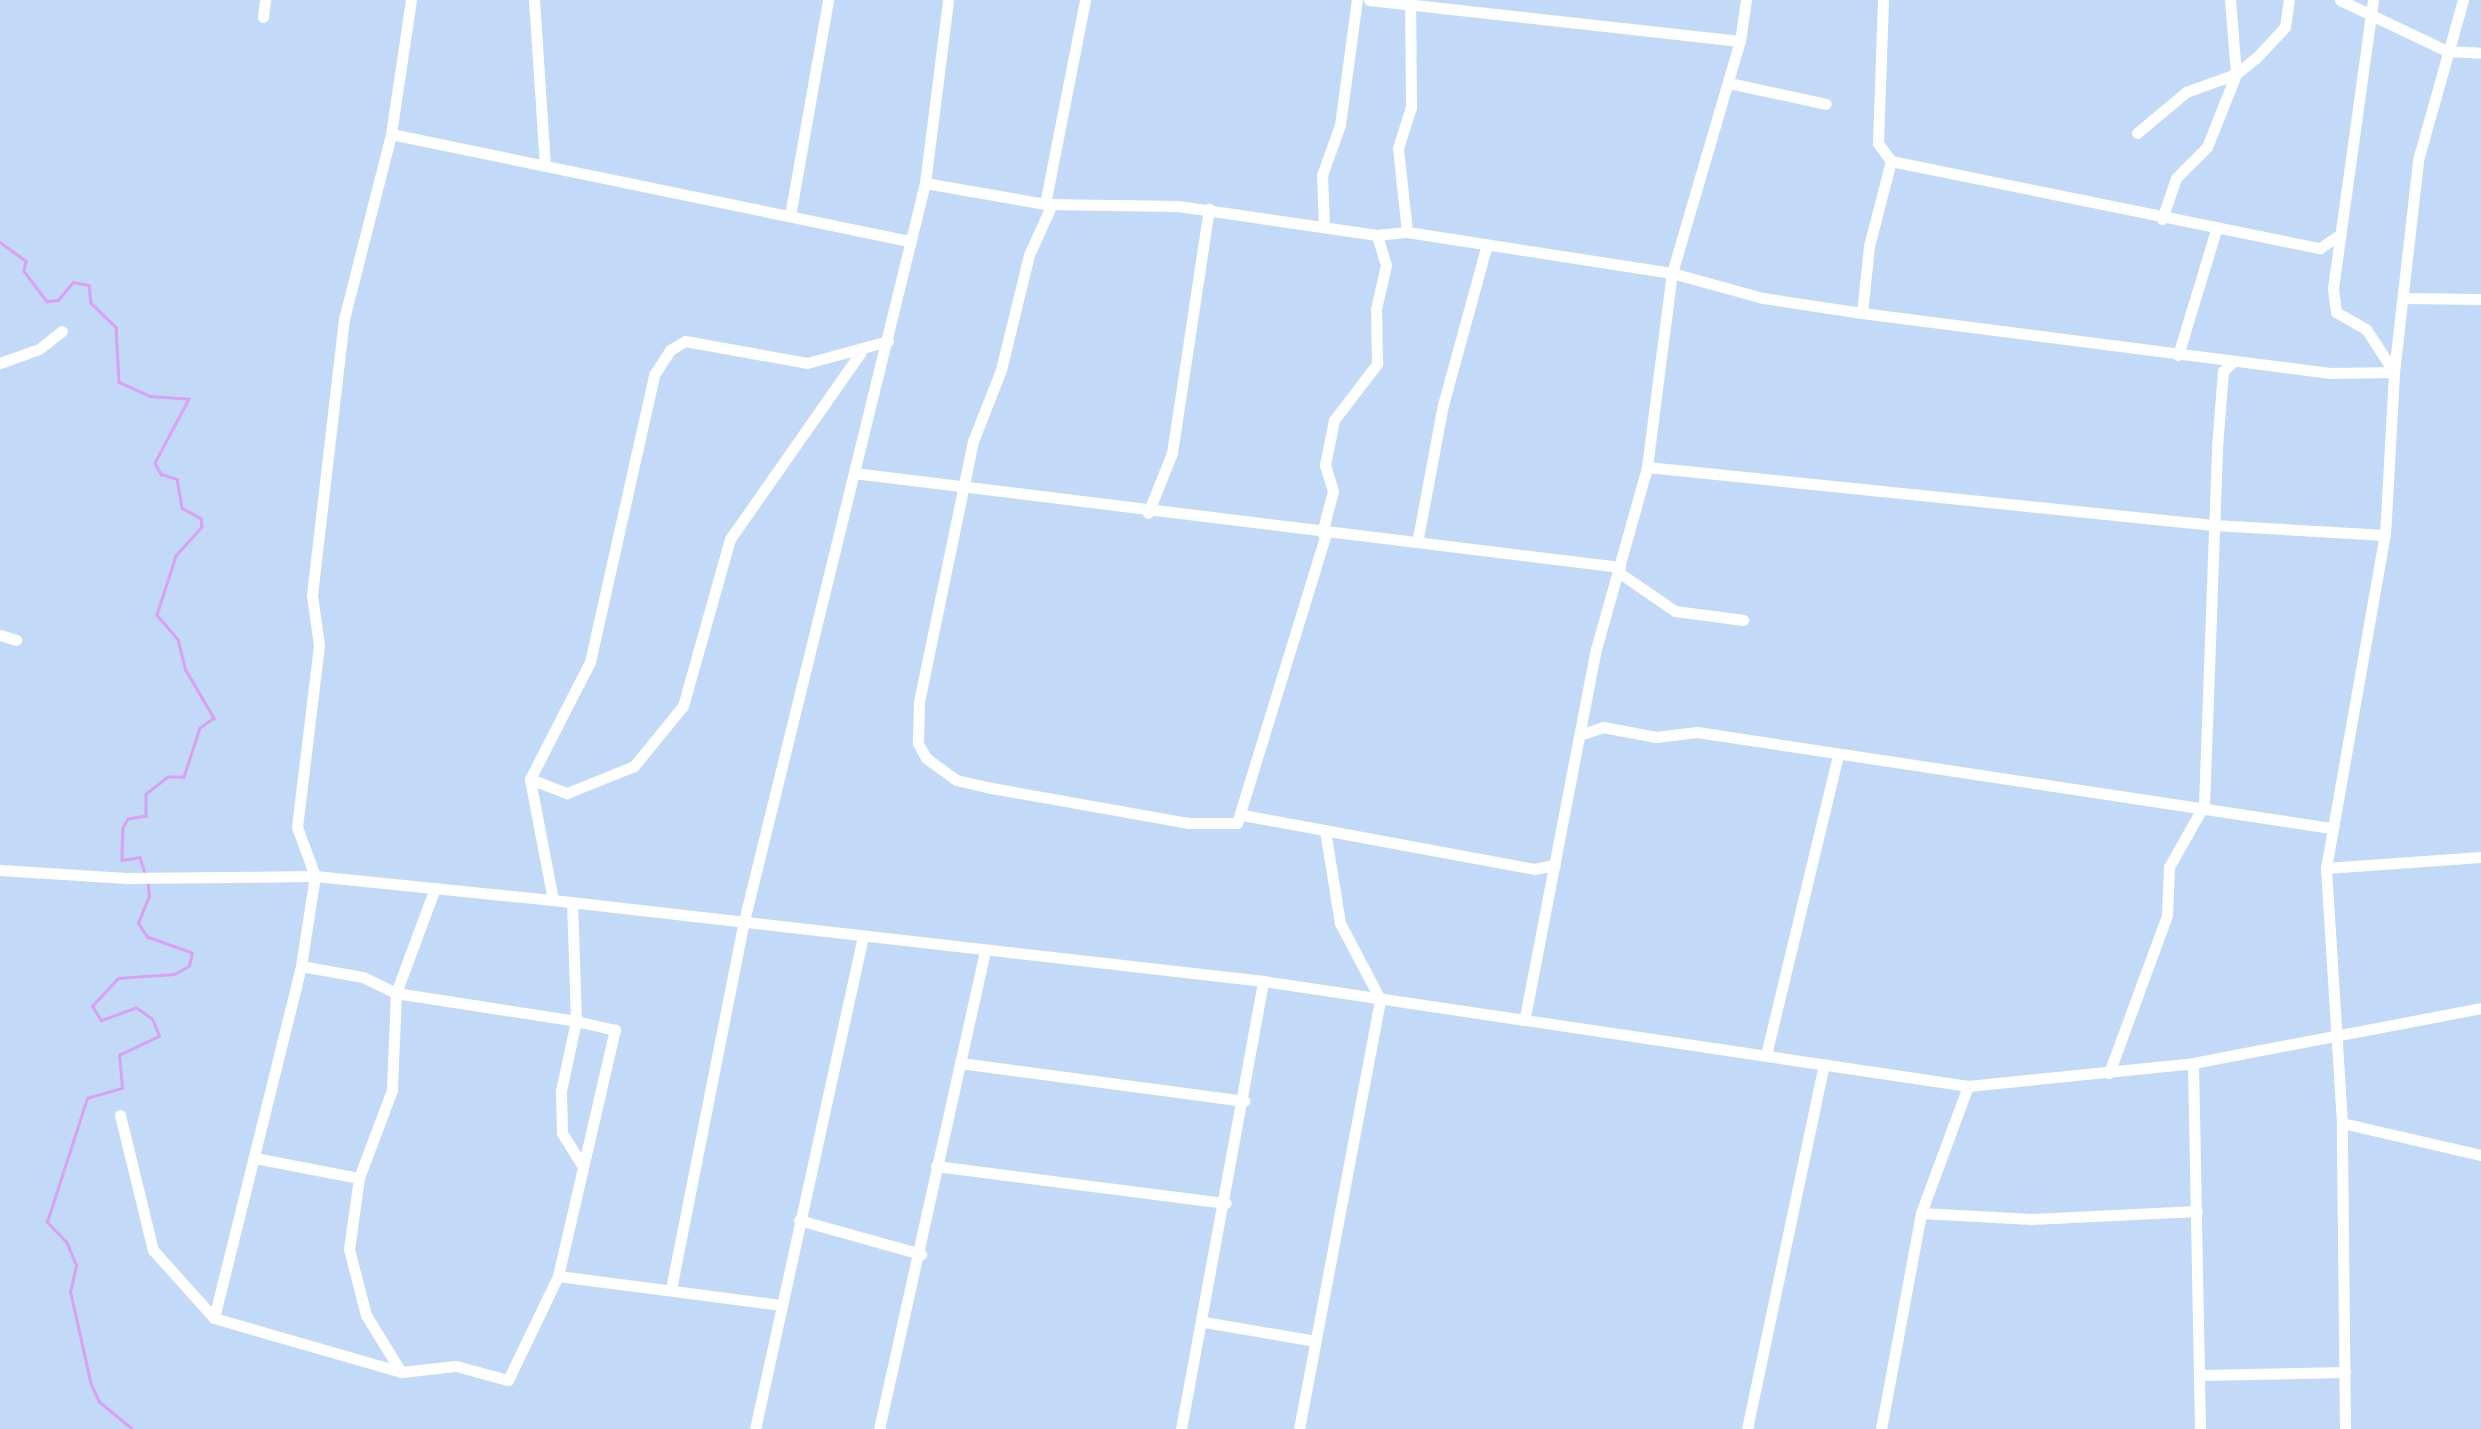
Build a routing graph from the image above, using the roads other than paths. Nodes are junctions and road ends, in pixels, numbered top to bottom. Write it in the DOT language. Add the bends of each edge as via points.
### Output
graph roads {
  1 [pos="265,0"];
  2 [pos="411,0"];
  3 [pos="534,0"];
  4 [pos="828,0"];
  5 [pos="948,0"];
  6 [pos="1085,0"];
  7 [pos="1358,0"];
  8 [pos="1369,0"];
  9 [pos="1746,0"];
  10 [pos="1883,0"];
  11 [pos="2230,0"];
  12 [pos="2289,0"];
  13 [pos="2340,0"];
  14 [pos="2373,0"];
  15 [pos="2464,0"];
  16 [pos="1411,3"];
  17 [pos="1439,4"];
  18 [pos="2370,15"];
  19 [pos="263,17"];
  20 [pos="1740,42"];
  21 [pos="2447,50"];
  22 [pos="2481,53"];
  23 [pos="2236,74"];
  24 [pos="1729,83"];
  25 [pos="1826,104"];
  26 [pos="2136,133"];
  27 [pos="392,134"];
  28 [pos="1892,161"];
  29 [pos="546,165"];
  30 [pos="925,182"];
  31 [pos="1049,204"];
  32 [pos="1209,209"];
  33 [pos="790,216"];
  34 [pos="2162,219"];
  35 [pos="1324,226"];
  36 [pos="2216,230"];
  37 [pos="1407,232"];
  38 [pos="1377,235"];
  39 [pos="2339,236"];
  40 [pos="910,241"];
  41 [pos="1486,248"];
  42 [pos="1672,274"];
  43 [pos="2404,298"];
  44 [pos="2481,299"];
  45 [pos="1862,313"];
  46 [pos="62,331"];
  47 [pos="888,341"];
  48 [pos="862,352"];
  49 [pos="2178,355"];
  50 [pos="2234,362"];
  51 [pos="0,363"];
  52 [pos="2394,372"];
  53 [pos="1647,468"];
  54 [pos="854,473"];
  55 [pos="967,492"];
  56 [pos="1148,513"];
  57 [pos="2213,525"];
  58 [pos="1324,533"];
  59 [pos="2385,535"];
  60 [pos="1418,538"];
  61 [pos="1619,570"];
  62 [pos="1743,620"];
  63 [pos="0,635"];
  64 [pos="16,640"];
  65 [pos="1582,734"];
  66 [pos="1838,756"];
  67 [pos="530,779"];
  68 [pos="2204,805"];
  69 [pos="1243,815"];
  70 [pos="2331,828"];
  71 [pos="1326,830"];
  72 [pos="2481,857"];
  73 [pos="1556,865"];
  74 [pos="2326,868"];
  75 [pos="0,870"];
  76 [pos="314,876"];
  77 [pos="435,888"];
  78 [pos="553,900"];
  79 [pos="572,902"];
  80 [pos="744,924"];
  81 [pos="863,936"];
  82 [pos="985,951"];
  83 [pos="301,966"];
  84 [pos="1264,981"];
  85 [pos="396,994"];
  86 [pos="1380,999"];
  87 [pos="2481,1008"];
  88 [pos="1525,1016"];
  89 [pos="576,1020"];
  90 [pos="2336,1034"];
  91 [pos="1766,1055"];
  92 [pos="960,1063"];
  93 [pos="2193,1063"];
  94 [pos="1824,1064"];
  95 [pos="2109,1073"];
  96 [pos="1968,1086"];
  97 [pos="1244,1102"];
  98 [pos="120,1115"];
  99 [pos="2342,1124"];
  100 [pos="2481,1156"];
  101 [pos="255,1158"];
  102 [pos="580,1164"];
  103 [pos="936,1166"];
  104 [pos="358,1178"];
  105 [pos="1226,1202"];
  106 [pos="2197,1211"];
  107 [pos="1922,1213"];
  108 [pos="799,1220"];
  109 [pos="921,1254"];
  110 [pos="558,1276"];
  111 [pos="671,1289"];
  112 [pos="781,1306"];
  113 [pos="214,1318"];
  114 [pos="1204,1322"];
  115 [pos="1316,1341"];
  116 [pos="401,1372"];
  117 [pos="2345,1372"];
  118 [pos="2201,1375"];
  119 [pos="754,1429"];
  120 [pos="879,1429"];
  121 [pos="1181,1429"];
  122 [pos="1299,1429"];
  123 [pos="1747,1429"];
  124 [pos="1881,1429"];
  125 [pos="2200,1429"];
  126 [pos="2345,1429"];
  1 -- 19 [label="street"];
  2 -- 27 [label="street"];
  3 -- 29 [label="street"];
  4 -- 33 [label="street"];
  5 -- 30 [label="street"];
  6 -- 31 [label="street"];
  7 -- 35 [label="street" via="1340,125 1322,175"];
  8 -- 16 [label="street"];
  9 -- 20 [label="street"];
  10 -- 28 [label="street" via="1878,143"];
  11 -- 23 [label="street"];
  12 -- 23 [label="street" via="2286,27"];
  13 -- 18 [label="street"];
  14 -- 18 [label="street"];
  15 -- 21 [label="street"];
  16 -- 17 [label="street"];
  16 -- 37 [label="street" via="1411,107 1398,148"];
  17 -- 20 [label="street"];
  18 -- 21 [label="street"];
  18 -- 39 [label="street"];
  20 -- 24 [label="street"];
  21 -- 22 [label="street"];
  21 -- 43 [label="street" via="2418,160"];
  23 -- 26 [label="street" via="2186,92"];
  23 -- 34 [label="street" via="2208,147 2176,178"];
  24 -- 25 [label="street"];
  24 -- 42 [label="street"];
  27 -- 29 [label="street"];
  27 -- 76 [label="street" via="344,319 312,595 319,645 297,827"];
  28 -- 34 [label="street"];
  28 -- 45 [label="street" via="1869,246"];
  29 -- 33 [label="street"];
  30 -- 31 [label="street"];
  30 -- 40 [label="street"];
  31 -- 32 [label="street"];
  31 -- 55 [label="street" via="973,441"];
  32 -- 35 [label="street"];
  32 -- 56 [label="street" via="1172,453"];
  33 -- 40 [label="street"];
  34 -- 36 [label="street"];
  35 -- 38 [label="street"];
  36 -- 39 [label="street" via="2320,248"];
  36 -- 49 [label="street"];
  37 -- 38 [label="street"];
  37 -- 41 [label="street"];
  38 -- 58 [label="street" via="1386,265 1376,309 1377,364 1334,420 1325,465 1333,492"];
  39 -- 52 [label="street" via="2336,312 2366,329"];
  40 -- 47 [label="street"];
  41 -- 42 [label="street"];
  41 -- 60 [label="street" via="1444,405"];
  42 -- 45 [label="street" via="1763,298"];
  42 -- 53 [label="street"];
  43 -- 44 [label="street"];
  43 -- 52 [label="street"];
  45 -- 49 [label="street"];
  46 -- 51 [label="street" via="39,349"];
  47 -- 48 [label="street"];
  47 -- 54 [label="street"];
  48 -- 67 [label="street" via="730,539 683,706 634,766 567,792"];
  48 -- 67 [label="street" via="807,363 775,362 699,341 670,350 654,375 590,662"];
  49 -- 50 [label="street"];
  50 -- 52 [label="street"];
  50 -- 57 [label="street" via="2221,384"];
  52 -- 59 [label="street"];
  53 -- 57 [label="street"];
  53 -- 61 [label="street"];
  54 -- 55 [label="street"];
  54 -- 80 [label="street"];
  55 -- 56 [label="street"];
  55 -- 69 [label="street" via="918,702 918,742 926,758 956,780 1109,811 1226,827"];
  56 -- 58 [label="street"];
  57 -- 59 [label="street"];
  57 -- 68 [label="street"];
  58 -- 60 [label="street"];
  58 -- 69 [label="street"];
  59 -- 70 [label="street"];
  60 -- 61 [label="street"];
  61 -- 62 [label="street" via="1675,611"];
  61 -- 65 [label="street"];
  63 -- 64 [label="street"];
  65 -- 66 [label="street" via="1603,727 1656,737 1697,732"];
  65 -- 73 [label="street"];
  66 -- 68 [label="street"];
  66 -- 91 [label="street"];
  67 -- 78 [label="street"];
  68 -- 70 [label="street"];
  68 -- 95 [label="street" via="2168,867 2167,915"];
  69 -- 71 [label="street"];
  70 -- 74 [label="street"];
  71 -- 73 [label="street" via="1534,869"];
  71 -- 86 [label="street" via="1340,923"];
  72 -- 74 [label="street"];
  73 -- 88 [label="street"];
  74 -- 90 [label="street"];
  75 -- 76 [label="street" via="126,878"];
  76 -- 77 [label="street"];
  76 -- 83 [label="street"];
  77 -- 78 [label="street"];
  77 -- 85 [label="street"];
  78 -- 79 [label="street"];
  79 -- 80 [label="street"];
  79 -- 89 [label="street"];
  80 -- 81 [label="street"];
  80 -- 111 [label="street"];
  81 -- 82 [label="street"];
  81 -- 108 [label="street"];
  82 -- 84 [label="street"];
  82 -- 92 [label="street"];
  83 -- 85 [label="street" via="363,977"];
  83 -- 101 [label="street"];
  84 -- 86 [label="street"];
  84 -- 97 [label="street"];
  85 -- 89 [label="street"];
  85 -- 104 [label="street" via="392,1090"];
  86 -- 88 [label="street"];
  86 -- 115 [label="street"];
  87 -- 90 [label="street"];
  88 -- 91 [label="street"];
  89 -- 102 [label="street" via="562,1133"];
  89 -- 102 [label="street" via="615,1030"];
  90 -- 93 [label="street"];
  90 -- 99 [label="street"];
  91 -- 94 [label="street"];
  92 -- 97 [label="street"];
  92 -- 103 [label="street"];
  93 -- 95 [label="street"];
  93 -- 106 [label="street"];
  94 -- 96 [label="street"];
  94 -- 123 [label="street"];
  95 -- 96 [label="street"];
  96 -- 107 [label="street"];
  97 -- 105 [label="street"];
  98 -- 113 [label="street" via="153,1250"];
  99 -- 100 [label="street"];
  99 -- 117 [label="street"];
  101 -- 104 [label="street"];
  101 -- 113 [label="street"];
  102 -- 110 [label="street"];
  103 -- 105 [label="street"];
  103 -- 109 [label="street"];
  104 -- 116 [label="street" via="349,1249 366,1315"];
  105 -- 114 [label="street"];
  106 -- 107 [label="street" via="2032,1219"];
  106 -- 118 [label="street"];
  107 -- 124 [label="street"];
  108 -- 109 [label="street"];
  108 -- 112 [label="street"];
  109 -- 120 [label="street"];
  110 -- 111 [label="street"];
  110 -- 116 [label="street" via="508,1380 456,1366"];
  111 -- 112 [label="street"];
  112 -- 119 [label="street"];
  113 -- 116 [label="street"];
  114 -- 115 [label="street"];
  114 -- 121 [label="street"];
  115 -- 122 [label="street"];
  117 -- 118 [label="street"];
  117 -- 126 [label="street"];
  118 -- 125 [label="street"];
}
